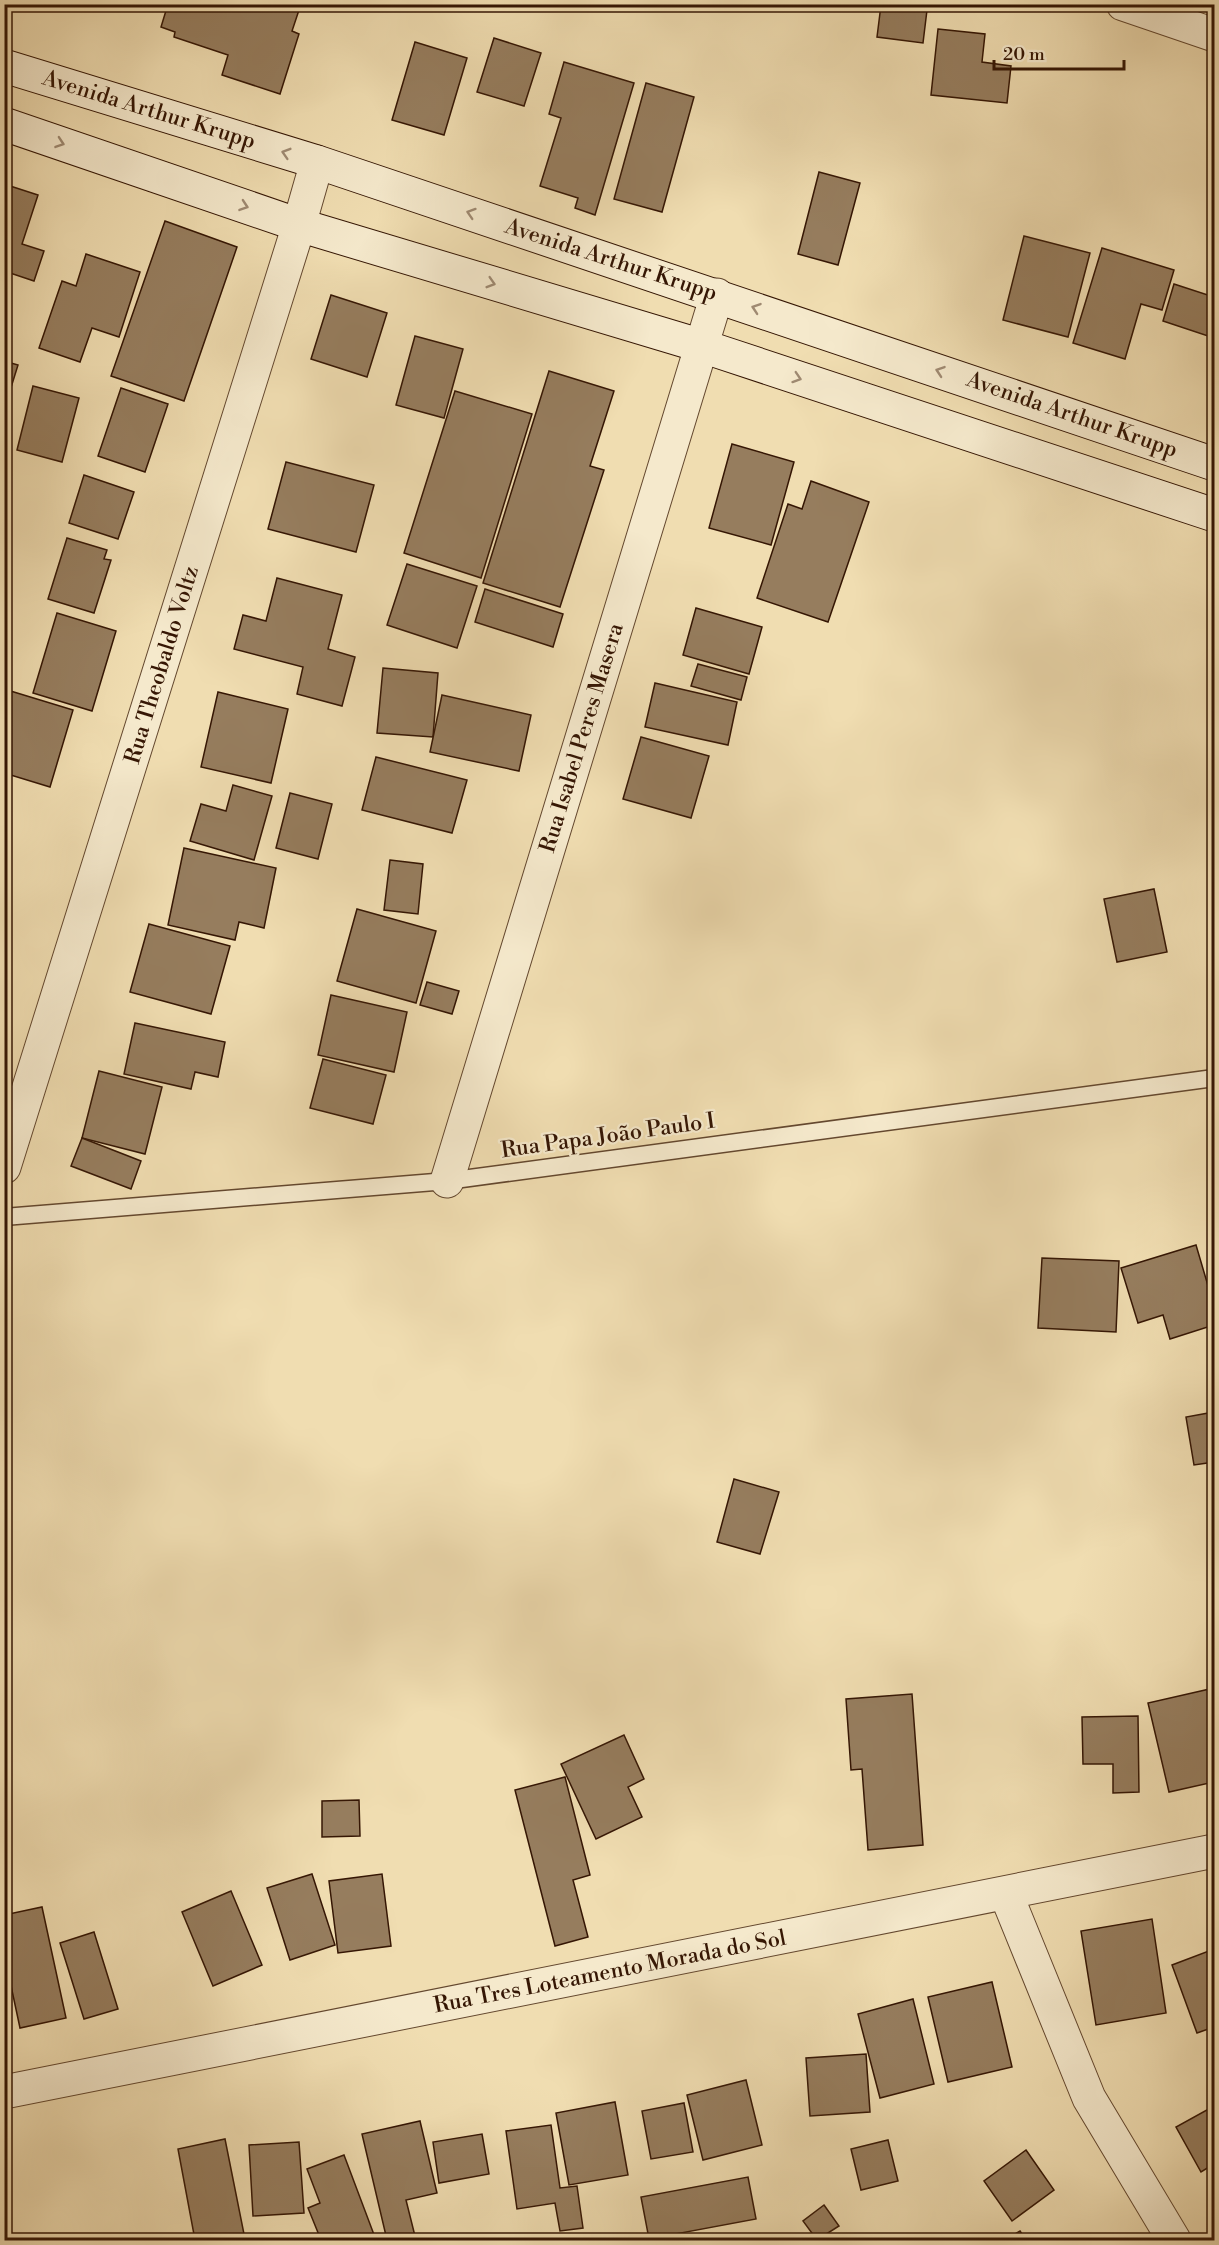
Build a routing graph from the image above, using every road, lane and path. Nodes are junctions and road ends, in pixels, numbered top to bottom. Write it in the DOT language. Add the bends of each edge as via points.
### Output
graph roads {
  1 [pos="1123,4"];
  2 [pos="1215,34"];
  3 [pos="4,66"];
  4 [pos="4,124"];
  5 [pos="316,162"];
  6 [pos="299,225"];
  7 [pos="717,295"];
  8 [pos="702,346"];
  9 [pos="1215,464"];
  10 [pos="1215,514"];
  11 [pos="1215,1077"];
  12 [pos="4,1167"];
  13 [pos="447,1181"];
  14 [pos="4,1217"];
  15 [pos="1215,1851"];
  16 [pos="1006,1894"];
  17 [pos="4,2092"];
  18 [pos="1174,2241"];
  1 -- 2 [label="street"];
  5 -- 3 [label="street, Avenida Arthur Krupp, one-way"];
  4 -- 6 [label="street, one-way"];
  5 -- 6 [label="street, Rua Theobaldo Voltz"];
  7 -- 5 [label="street, Avenida Arthur Krupp, one-way"];
  6 -- 8 [label="street, one-way"];
  6 -- 12 [label="street, Rua Theobaldo Voltz"];
  7 -- 8 [label="street, Rua Isabel Peres Masera"];
  9 -- 7 [label="street, Avenida Arthur Krupp, one-way"];
  8 -- 10 [label="street, one-way"];
  8 -- 13 [label="street, Rua Isabel Peres Masera"];
  11 -- 13 [label="lane, Rua Papa João Paulo I"];
  13 -- 14 [label="lane, Rua Papa João Paulo I"];
  15 -- 16 [label="street, Rua Tres Loteamento Morada do Sol"];
  16 -- 17 [label="street, Rua Tres Loteamento Morada do Sol"];
  16 -- 18 [label="street" via="1089,2098"];
}
